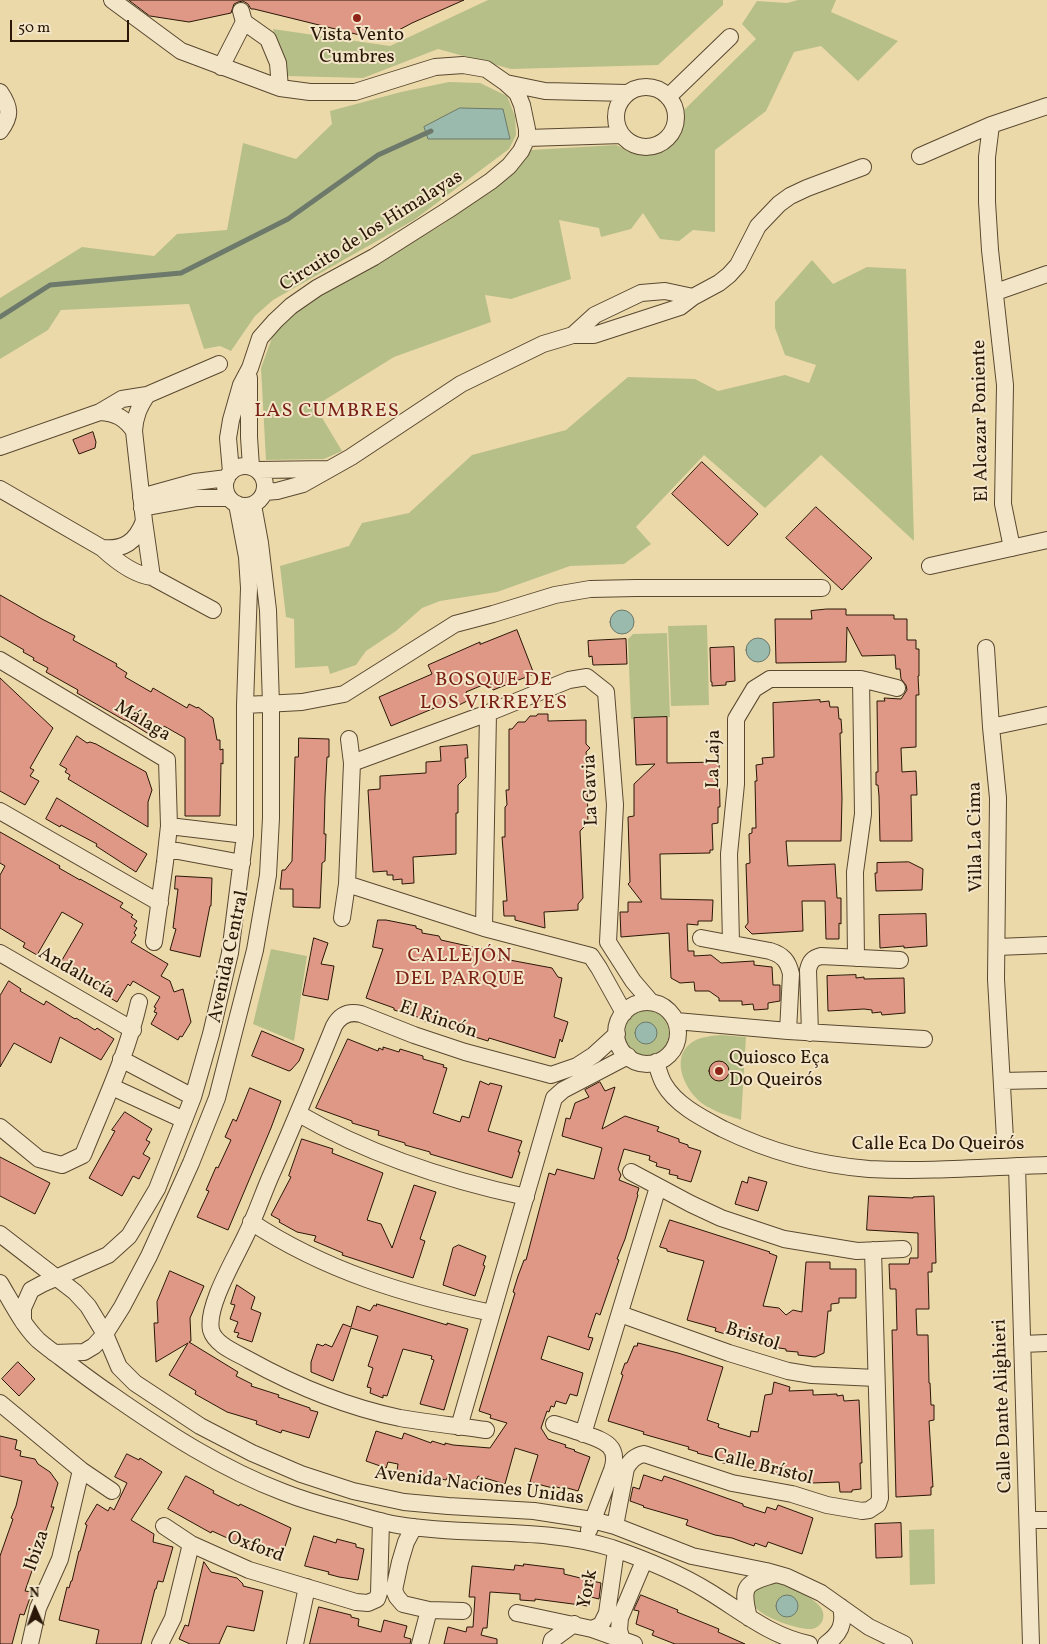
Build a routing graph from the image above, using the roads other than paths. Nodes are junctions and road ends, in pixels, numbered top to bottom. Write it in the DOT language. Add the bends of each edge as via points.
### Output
graph roads {
  1 [pos="112,0"];
  2 [pos="730,37"];
  3 [pos="221,66"];
  4 [pos="506,83"];
  5 [pos="280,88"];
  6 [pos="0,92"];
  7 [pos="627,94"];
  8 [pos="668,97"];
  9 [pos="1047,106"];
  10 [pos="991,125"];
  11 [pos="0,131"];
  12 [pos="622,135"];
  13 [pos="527,138"];
  14 [pos="920,156"];
  15 [pos="863,167"];
  16 [pos="1047,274"];
  17 [pos="996,292"];
  18 [pos="693,297"];
  19 [pos="573,335"];
  20 [pos="219,364"];
  21 [pos="250,368"];
  22 [pos="147,395"];
  23 [pos="100,412"];
  24 [pos="134,430"];
  25 [pos="1,448"];
  26 [pos="255,469"];
  27 [pos="331,469"];
  28 [pos="229,475"];
  29 [pos="0,489"];
  30 [pos="265,492"];
  31 [pos="233,501"];
  32 [pos="254,505"];
  33 [pos="142,509"];
  34 [pos="1047,540"];
  35 [pos="102,548"];
  36 [pos="1012,548"];
  37 [pos="930,566"];
  38 [pos="152,577"];
  39 [pos="258,587"];
  40 [pos="822,588"];
  41 [pos="213,610"];
  42 [pos="986,648"];
  43 [pos="0,660"];
  44 [pos="861,680"];
  45 [pos="897,688"];
  46 [pos="271,704"];
  47 [pos="245,705"];
  48 [pos="488,713"];
  49 [pos="1047,715"];
  50 [pos="991,727"];
  51 [pos="349,740"];
  52 [pos="352,763"];
  53 [pos="245,769"];
  54 [pos="271,769"];
  55 [pos="0,811"];
  56 [pos="169,826"];
  57 [pos="245,835"];
  58 [pos="167,851"];
  59 [pos="242,863"];
  60 [pos="347,884"];
  61 [pos="160,903"];
  62 [pos="342,918"];
  63 [pos="484,928"];
  64 [pos="702,938"];
  65 [pos="154,942"];
  66 [pos="731,943"];
  67 [pos="1047,946"];
  68 [pos="997,947"];
  69 [pos="0,953"];
  70 [pos="856,958"];
  71 [pos="900,960"];
  72 [pos="139,1002"];
  73 [pos="651,1002"];
  74 [pos="624,1013"];
  75 [pos="676,1021"];
  76 [pos="133,1030"];
  77 [pos="788,1031"];
  78 [pos="810,1033"];
  79 [pos="211,1034"];
  80 [pos="617,1034"];
  81 [pos="924,1039"];
  82 [pos="232,1040"];
  83 [pos="628,1056"];
  84 [pos="121,1059"];
  85 [pos="656,1062"];
  86 [pos="1047,1080"];
  87 [pos="1002,1081"];
  88 [pos="112,1087"];
  89 [pos="193,1097"];
  90 [pos="299,1114"];
  91 [pos="184,1120"];
  92 [pos="0,1127"];
  93 [pos="1005,1139"];
  94 [pos="1047,1165"];
  95 [pos="1017,1166"];
  96 [pos="631,1172"];
  97 [pos="658,1187"];
  98 [pos="526,1196"];
  99 [pos="252,1222"];
  100 [pos="0,1234"];
  101 [pos="873,1250"];
  102 [pos="903,1250"];
  103 [pos="56,1278"];
  104 [pos="0,1283"];
  105 [pos="492,1313"];
  106 [pos="620,1314"];
  107 [pos="23,1322"];
  108 [pos="105,1334"];
  109 [pos="1047,1343"];
  110 [pos="1022,1344"];
  111 [pos="54,1353"];
  112 [pos="876,1378"];
  113 [pos="0,1403"];
  114 [pos="554,1424"];
  115 [pos="460,1426"];
  116 [pos="486,1430"];
  117 [pos="583,1434"];
  118 [pos="81,1470"];
  119 [pos="112,1491"];
  120 [pos="592,1520"];
  121 [pos="1028,1520"];
  122 [pos="1047,1520"];
  123 [pos="381,1522"];
  124 [pos="164,1526"];
  125 [pos="615,1526"];
  126 [pos="414,1527"];
  127 [pos="585,1542"];
  128 [pos="191,1544"];
  129 [pos="616,1550"];
  130 [pos="644,1561"];
  131 [pos="776,1574"];
  132 [pos="307,1587"];
  133 [pos="841,1607"];
  134 [pos="429,1610"];
  135 [pos="463,1611"];
  136 [pos="516,1613"];
  137 [pos="749,1618"];
  138 [pos="574,1624"];
  139 [pos="592,1629"];
  140 [pos="782,1639"];
  141 [pos="628,1642"];
  142 [pos="30,1644"];
  143 [pos="160,1644"];
  144 [pos="295,1644"];
  145 [pos="420,1644"];
  146 [pos="551,1644"];
  147 [pos="809,1644"];
  148 [pos="826,1644"];
  149 [pos="904,1644"];
  150 [pos="1031,1644"];
  1 -- 3 [label="street" via="181,51"];
  2 -- 8 [label="street"];
  3 -- 5 [label="street"];
  3 -- 5 [label="street" via="242,17 268,39 278,63"];
  4 -- 5 [label="street" via="486,69 463,65 435,67 355,92"];
  4 -- 7 [label="street" via="545,91"];
  4 -- 13 [label="street" via="522,105"];
  6 -- 11 [label="street" via="9,110 8,119"];
  7 -- 8 [label="street" via="647,87"];
  7 -- 12 [label="street" via="616,113 616,125"];
  8 -- 12 [label="street" via="675,109 676,123 670,135 659,144 646,147 632,144"];
  9 -- 10 [label="street"];
  10 -- 14 [label="street"];
  10 -- 17 [label="street, El Alcazar Poniente" via="987,202"];
  12 -- 13 [label="street"];
  13 -- 21 [label="street, Circuito de los Himalayas" via="509,166 491,181 291,306 260,338"];
  15 -- 18 [label="street" via="785,200 758,226 734,270 719,283"];
  16 -- 17 [label="street"];
  17 -- 36 [label="street, El Alcazar Poniente" via="1005,385 1004,504"];
  18 -- 19 [label="street" via="680,307 594,335"];
  18 -- 19 [label="street" via="665,291 641,293 595,315"];
  19 -- 27 [label="street" via="543,344 462,384"];
  20 -- 22 [label="street"];
  21 -- 26 [label="street, Circuito de los Himalayas" via="248,407"];
  21 -- 28 [label="street, Circuito de los Himalayas" via="241,385 231,420"];
  22 -- 23 [label="street" via="122,399"];
  22 -- 24 [label="street" via="139,406"];
  23 -- 24 [label="street" via="120,416"];
  23 -- 25 [label="street"];
  24 -- 33 [label="street"];
  26 -- 27 [label="street"];
  26 -- 28 [label="street" via="244,466"];
  26 -- 30 [label="street" via="263,477"];
  27 -- 30 [label="street" via="303,484"];
  28 -- 31 [label="street" via="225,485"];
  28 -- 33 [label="street" via="195,482"];
  29 -- 35 [label="street"];
  30 -- 32 [label="street"];
  31 -- 32 [label="street" via="245,506"];
  31 -- 33 [label="street" via="197,498"];
  31 -- 39 [label="street, Avenida Central"];
  32 -- 39 [label="street, Avenida Central"];
  33 -- 35 [label="street" via="139,534 132,542 112,549"];
  33 -- 38 [label="street"];
  34 -- 36 [label="street"];
  35 -- 38 [label="street" via="128,567"];
  36 -- 37 [label="street"];
  38 -- 41 [label="street"];
  39 -- 46 [label="street, Avenida Central" via="268,610"];
  39 -- 47 [label="street, Avenida Central"];
  40 -- 46 [label="street" via="590,589 555,595 455,624 344,694"];
  42 -- 50 [label="street, Villa La Cima"];
  43 -- 56 [label="street, Málaga" via="167,760"];
  44 -- 45 [label="street, La Laja"];
  44 -- 66 [label="street, La Laja" via="770,679 754,689 736,719 736,784 728,854"];
  44 -- 70 [label="street" via="862,814 855,872"];
  46 -- 47 [label="street"];
  46 -- 54 [label="street, Avenida Central"];
  47 -- 53 [label="street, Avenida Central"];
  48 -- 52 [label="street, La Gavia"];
  48 -- 63 [label="street"];
  48 -- 73 [label="street, La Gavia" via="569,680 587,677 606,692 615,805 608,942"];
  49 -- 50 [label="street"];
  50 -- 68 [label="street, Villa La Cima" via="998,798"];
  51 -- 52 [label="street"];
  52 -- 60 [label="street"];
  53 -- 54 [label="street"];
  53 -- 57 [label="street, Avenida Central"];
  54 -- 82 [label="street, Avenida Central" via="268,875 255,950"];
  55 -- 61 [label="street"];
  56 -- 57 [label="street"];
  56 -- 58 [label="street"];
  57 -- 59 [label="street, Avenida Central"];
  58 -- 59 [label="street"];
  58 -- 61 [label="street"];
  59 -- 79 [label="street, Avenida Central" via="230,953"];
  60 -- 62 [label="street"];
  60 -- 63 [label="street"];
  61 -- 65 [label="street"];
  63 -- 74 [label="street" via="590,956"];
  64 -- 66 [label="street"];
  66 -- 77 [label="street" via="770,951 786,959 791,974"];
  67 -- 68 [label="street"];
  68 -- 87 [label="street, Villa La Cima"];
  69 -- 76 [label="street, Andalucía"];
  70 -- 71 [label="street"];
  70 -- 78 [label="street" via="821,956 810,963"];
  72 -- 76 [label="street, Andalucía"];
  73 -- 74 [label="street" via="636,1004"];
  73 -- 75 [label="street" via="666,1008"];
  74 -- 80 [label="street"];
  75 -- 77 [label="street"];
  75 -- 85 [label="street" via="677,1042 673,1051"];
  76 -- 84 [label="street, Andalucía"];
  77 -- 78 [label="street"];
  78 -- 81 [label="street"];
  79 -- 82 [label="street"];
  79 -- 89 [label="street, Avenida Central"];
  80 -- 83 [label="street" via="620,1046"];
  80 -- 90 [label="street, El Rincón" via="594,1055 576,1066 550,1075 450,1047 354,1012 342,1016 334,1026"];
  82 -- 108 [label="street, Avenida Central" via="217,1098 191,1163 149,1256"];
  83 -- 85 [label="street" via="641,1063"];
  83 -- 98 [label="street" via="563,1090 554,1098"];
  84 -- 88 [label="street, Andalucía"];
  84 -- 89 [label="street"];
  85 -- 95 [label="street, Calle Eca Do Queirós" via="670,1093 696,1114 748,1140 800,1157 885,1169"];
  86 -- 87 [label="street"];
  87 -- 93 [label="street, Villa La Cima"];
  88 -- 91 [label="street"];
  88 -- 92 [label="street" via="84,1155 62,1165 39,1159"];
  89 -- 91 [label="street, Avenida Central"];
  90 -- 98 [label="street" via="417,1167"];
  90 -- 99 [label="street, El Rincón"];
  91 -- 103 [label="street, Avenida Central" via="157,1189 129,1236 108,1255"];
  94 -- 95 [label="street, Calle Eca Do Queirós"];
  95 -- 110 [label="street, Calle Dante Alighieri"];
  96 -- 97 [label="street"];
  97 -- 101 [label="street" via="721,1218 784,1239 857,1251"];
  97 -- 106 [label="street"];
  98 -- 105 [label="street"];
  99 -- 105 [label="street" via="287,1244 354,1275 405,1292"];
  99 -- 115 [label="street, El Rincón" via="216,1300 211,1327 215,1338 278,1376 343,1402 399,1418"];
  100 -- 103 [label="street, Avenida Naciones Unidas"];
  101 -- 102 [label="street"];
  101 -- 112 [label="street"];
  103 -- 107 [label="street, Avenida Central" via="31,1290 23,1308"];
  103 -- 108 [label="street, Avenida Naciones Unidas" via="88,1306"];
  104 -- 107 [label="street"];
  105 -- 115 [label="street"];
  106 -- 112 [label="street, Bristol" via="788,1371 812,1376"];
  106 -- 117 [label="street"];
  107 -- 111 [label="street"];
  108 -- 111 [label="street, Avenida Central" via="84,1352"];
  108 -- 120 [label="street, Avenida Naciones Unidas" via="119,1367 135,1383 200,1426 301,1474 353,1491 404,1502 534,1511"];
  109 -- 110 [label="street"];
  110 -- 121 [label="street, Calle Dante Alighieri"];
  111 -- 123 [label="street" via="152,1423 245,1475 283,1492"];
  112 -- 125 [label="street, Calle Brístol" via="880,1498 870,1510 827,1505 792,1494 732,1483 644,1454 630,1461 626,1468"];
  113 -- 118 [label="street"];
  114 -- 117 [label="street"];
  115 -- 116 [label="street, El Rincón"];
  117 -- 120 [label="street" via="603,1440 614,1454 614,1462"];
  118 -- 119 [label="street"];
  118 -- 142 [label="street, Ibiza" via="60,1559 38,1608"];
  120 -- 125 [label="street, Avenida Naciones Unidas"];
  120 -- 127 [label="street"];
  121 -- 122 [label="street"];
  121 -- 150 [label="street, Calle Dante Alighieri"];
  123 -- 126 [label="street"];
  123 -- 132 [label="street, Oxford" via="377,1599 368,1603 356,1602"];
  124 -- 128 [label="street, Oxford"];
  125 -- 131 [label="street, Avenida Naciones Unidas" via="692,1556"];
  126 -- 127 [label="street" via="540,1534"];
  126 -- 134 [label="street" via="404,1549 394,1590 403,1604"];
  127 -- 129 [label="street"];
  128 -- 132 [label="street, Oxford" via="250,1570"];
  128 -- 143 [label="street" via="172,1618"];
  129 -- 130 [label="street"];
  129 -- 139 [label="street, York" via="607,1613 600,1625"];
  130 -- 137 [label="street" via="707,1590"];
  130 -- 141 [label="street, York" via="620,1618 619,1630"];
  131 -- 133 [label="street, Avenida Naciones Unidas" via="821,1593"];
  131 -- 137 [label="street" via="750,1584 745,1591"];
  132 -- 144 [label="street"];
  133 -- 148 [label="street" via="843,1616 839,1632"];
  133 -- 149 [label="street, Avenida Naciones Unidas" via="869,1627"];
  134 -- 135 [label="street"];
  134 -- 145 [label="street"];
  136 -- 138 [label="street, York"];
  137 -- 140 [label="street"];
  138 -- 139 [label="street, York"];
  138 -- 146 [label="street, York"];
  139 -- 141 [label="street, York"];
  140 -- 147 [label="street"];
}
